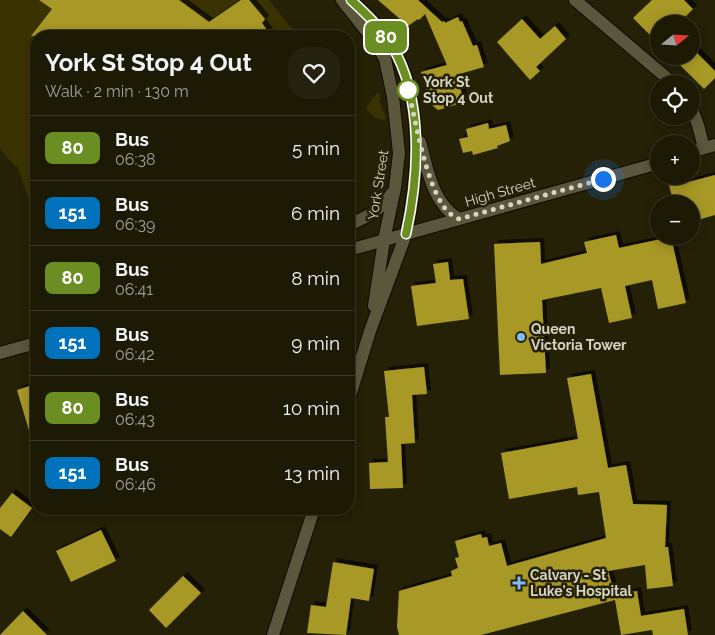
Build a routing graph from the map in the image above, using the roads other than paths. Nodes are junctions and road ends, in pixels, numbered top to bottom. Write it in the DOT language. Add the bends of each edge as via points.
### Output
graph roads {
  1 [pos="342,0"];
  2 [pos="351,0"];
  3 [pos="575,0"];
  4 [pos="663,75"];
  5 [pos="413,115"];
  6 [pos="698,125"];
  7 [pos="710,147"];
  8 [pos="650,166"];
  9 [pos="395,188"];
  10 [pos="459,219"];
  11 [pos="355,222"];
  12 [pos="406,234"];
  13 [pos="384,240"];
  14 [pos="355,248"];
  15 [pos="370,331"];
  16 [pos="30,345"];
  17 [pos="0,353"];
  18 [pos="355,380"];
  19 [pos="312,515"];
  20 [pos="273,635"];
  1 -- 9 [label="street, York Street" via="376,42 385,59 399,139"];
  2 -- 5 [label="street" via="380,28 392,45 406,79"];
  3 -- 4 [label="street"];
  5 -- 10 [label="street" via="434,189 445,209"];
  5 -- 12 [label="street" via="416,169"];
  6 -- 7 [label="street"];
  8 -- 10 [label="street, High Street"];
  9 -- 11 [label="street" via="382,206"];
  9 -- 13 [label="street, York Street"];
  10 -- 12 [label="street, High Street"];
  12 -- 13 [label="street, High Street"];
  12 -- 15 [label="street"];
  13 -- 14 [label="street, High Street"];
  13 -- 15 [label="street, York Street"];
  15 -- 18 [label="street"];
  16 -- 17 [label="street"];
  19 -- 20 [label="street"];
}
